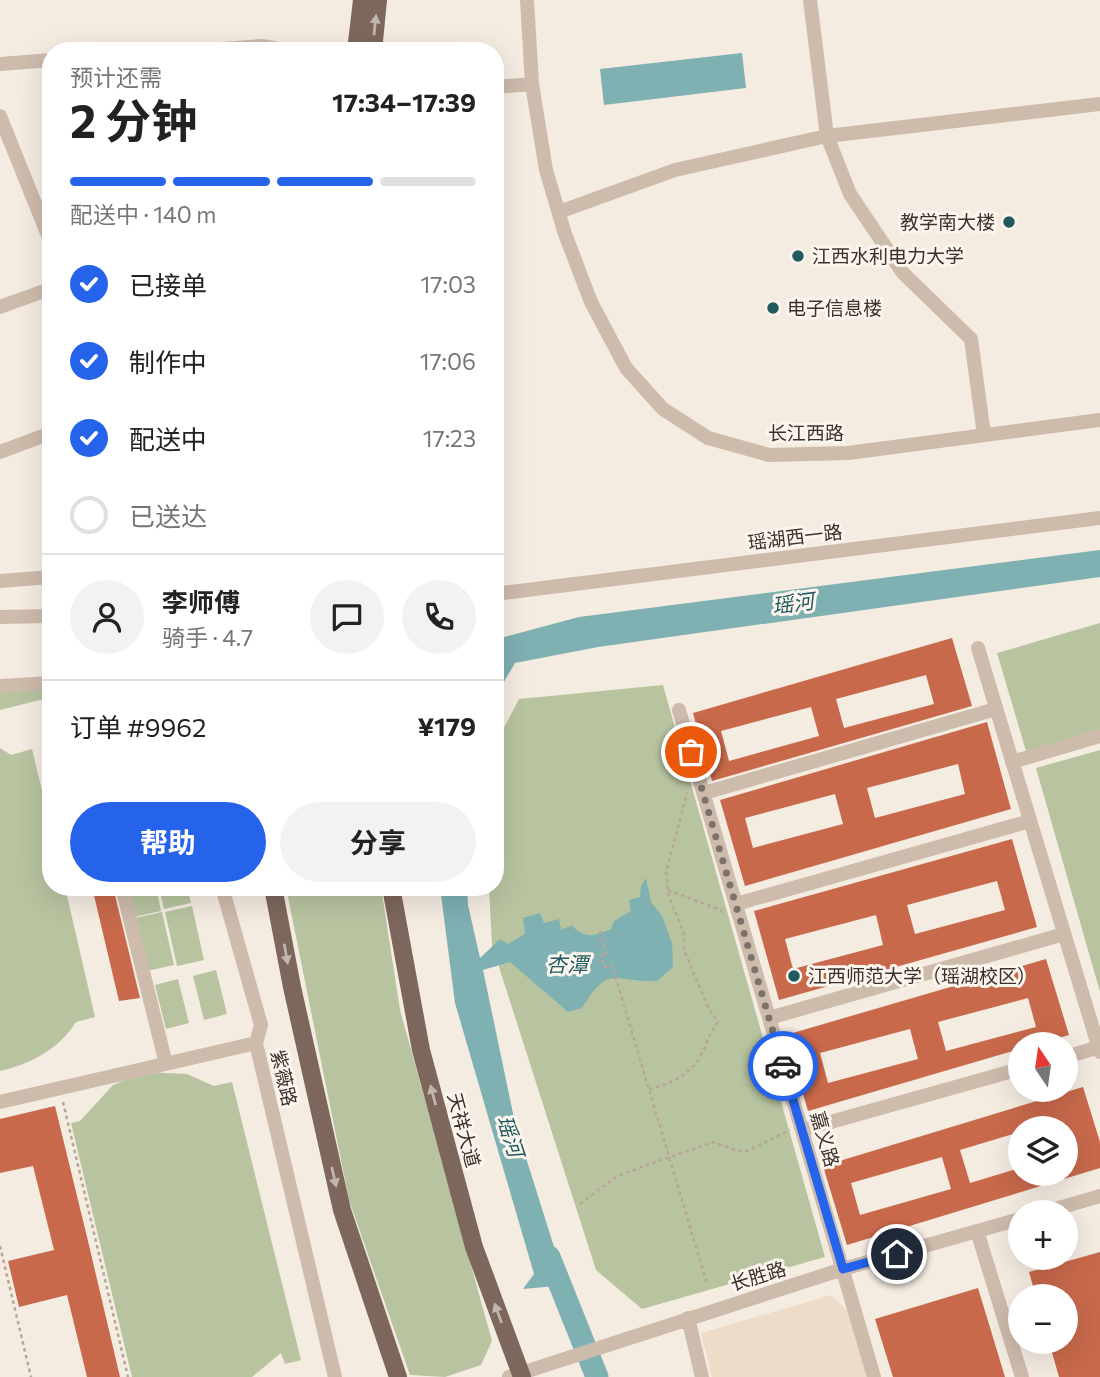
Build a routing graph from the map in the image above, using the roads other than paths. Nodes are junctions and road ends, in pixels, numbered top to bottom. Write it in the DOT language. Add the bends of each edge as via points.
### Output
graph roads {
  1 [pos="362,0"];
  2 [pos="378,0"];
  3 [pos="527,0"];
  4 [pos="810,0"];
  5 [pos="357,42"];
  6 [pos="374,42"];
  7 [pos="42,63"];
  8 [pos="0,64"];
  9 [pos="532,84"];
  10 [pos="504,86"];
  11 [pos="1100,104"];
  12 [pos="0,116"];
  13 [pos="827,136"];
  14 [pos="559,212"];
  15 [pos="42,221"];
  16 [pos="42,292"];
  17 [pos="0,307"];
  18 [pos="1100,420"];
  19 [pos="984,435"];
  20 [pos="42,436"];
  21 [pos="0,452"];
  22 [pos="1100,518"];
  23 [pos="42,578"];
  24 [pos="0,581"];
  25 [pos="504,593"];
  26 [pos="42,615"];
  27 [pos="0,617"];
  28 [pos="978,648"];
  29 [pos="42,684"];
  30 [pos="0,686"];
  31 [pos="996,709"];
  32 [pos="679,710"];
  33 [pos="1100,736"];
  34 [pos="1012,762"];
  35 [pos="704,793"];
  36 [pos="1030,821"];
  37 [pos="124,896"];
  38 [pos="225,896"];
  39 [pos="275,896"];
  40 [pos="393,896"];
  41 [pos="730,908"];
  42 [pos="1064,934"];
  43 [pos="769,1018"];
  44 [pos="256,1043"];
  45 [pos="1099,1050"];
  46 [pos="1078,1054"];
  47 [pos="166,1064"];
  48 [pos="1008,1072"];
  49 [pos="0,1102"];
  50 [pos="802,1130"];
  51 [pos="1100,1196"];
  52 [pos="1078,1202"];
  53 [pos="1008,1222"];
  54 [pos="977,1231"];
  55 [pos="843,1269"];
  56 [pos="688,1318"];
  57 [pos="517,1376"];
  58 [pos="335,1377"];
  59 [pos="398,1377"];
  60 [pos="702,1377"];
  61 [pos="874,1377"];
  62 [pos="1022,1377"];
  1 -- 5 [label="main road"];
  6 -- 2 [label="main road, one-way"];
  3 -- 9 [label="street, 长江西路"];
  4 -- 13 [label="street"];
  7 -- 8 [label="street"];
  9 -- 10 [label="street"];
  9 -- 14 [label="street, 长江西路" via="546,170"];
  11 -- 13 [label="street"];
  12 -- 15 [label="street"];
  13 -- 14 [label="street" via="675,170"];
  13 -- 19 [label="street" via="850,194 904,273 971,339"];
  14 -- 19 [label="street, 长江西路" via="591,302 626,368 663,409 708,438 769,455 848,453"];
  16 -- 17 [label="street"];
  18 -- 19 [label="street, 长江西路"];
  20 -- 21 [label="street"];
  22 -- 25 [label="street, 瑶湖西一路"];
  23 -- 24 [label="street"];
  26 -- 27 [label="street"];
  28 -- 31 [label="street"];
  29 -- 30 [label="street"];
  31 -- 34 [label="street"];
  31 -- 35 [label="street"];
  32 -- 35 [label="street, 嘉义路"];
  33 -- 34 [label="street"];
  34 -- 36 [label="street"];
  35 -- 41 [label="street, 嘉义路"];
  36 -- 41 [label="street"];
  36 -- 42 [label="street"];
  37 -- 47 [label="street"];
  38 -- 44 [label="street" via="261,1025"];
  39 -- 59 [label="main road, one-way" via="342,1210"];
  57 -- 40 [label="main road, 天祥大道, one-way" via="474,1247 421,1050"];
  41 -- 43 [label="street, 嘉义路"];
  42 -- 43 [label="street"];
  42 -- 45 [label="street"];
  43 -- 50 [label="street, 嘉义路"];
  44 -- 47 [label="street, 紫薇路"];
  44 -- 58 [label="street, 紫薇路"];
  45 -- 46 [label="street"];
  47 -- 49 [label="street, 紫薇路"];
  48 -- 50 [label="street"];
  50 -- 55 [label="street, 嘉义路"];
  51 -- 52 [label="street"];
  53 -- 54 [label="street, 长胜路"];
  54 -- 55 [label="street, 长胜路"];
  54 -- 62 [label="street"];
  55 -- 56 [label="street, 长胜路"];
  55 -- 61 [label="street, 嘉义路"];
  56 -- 57 [label="street, 长胜路"];
  56 -- 60 [label="street"];
}
